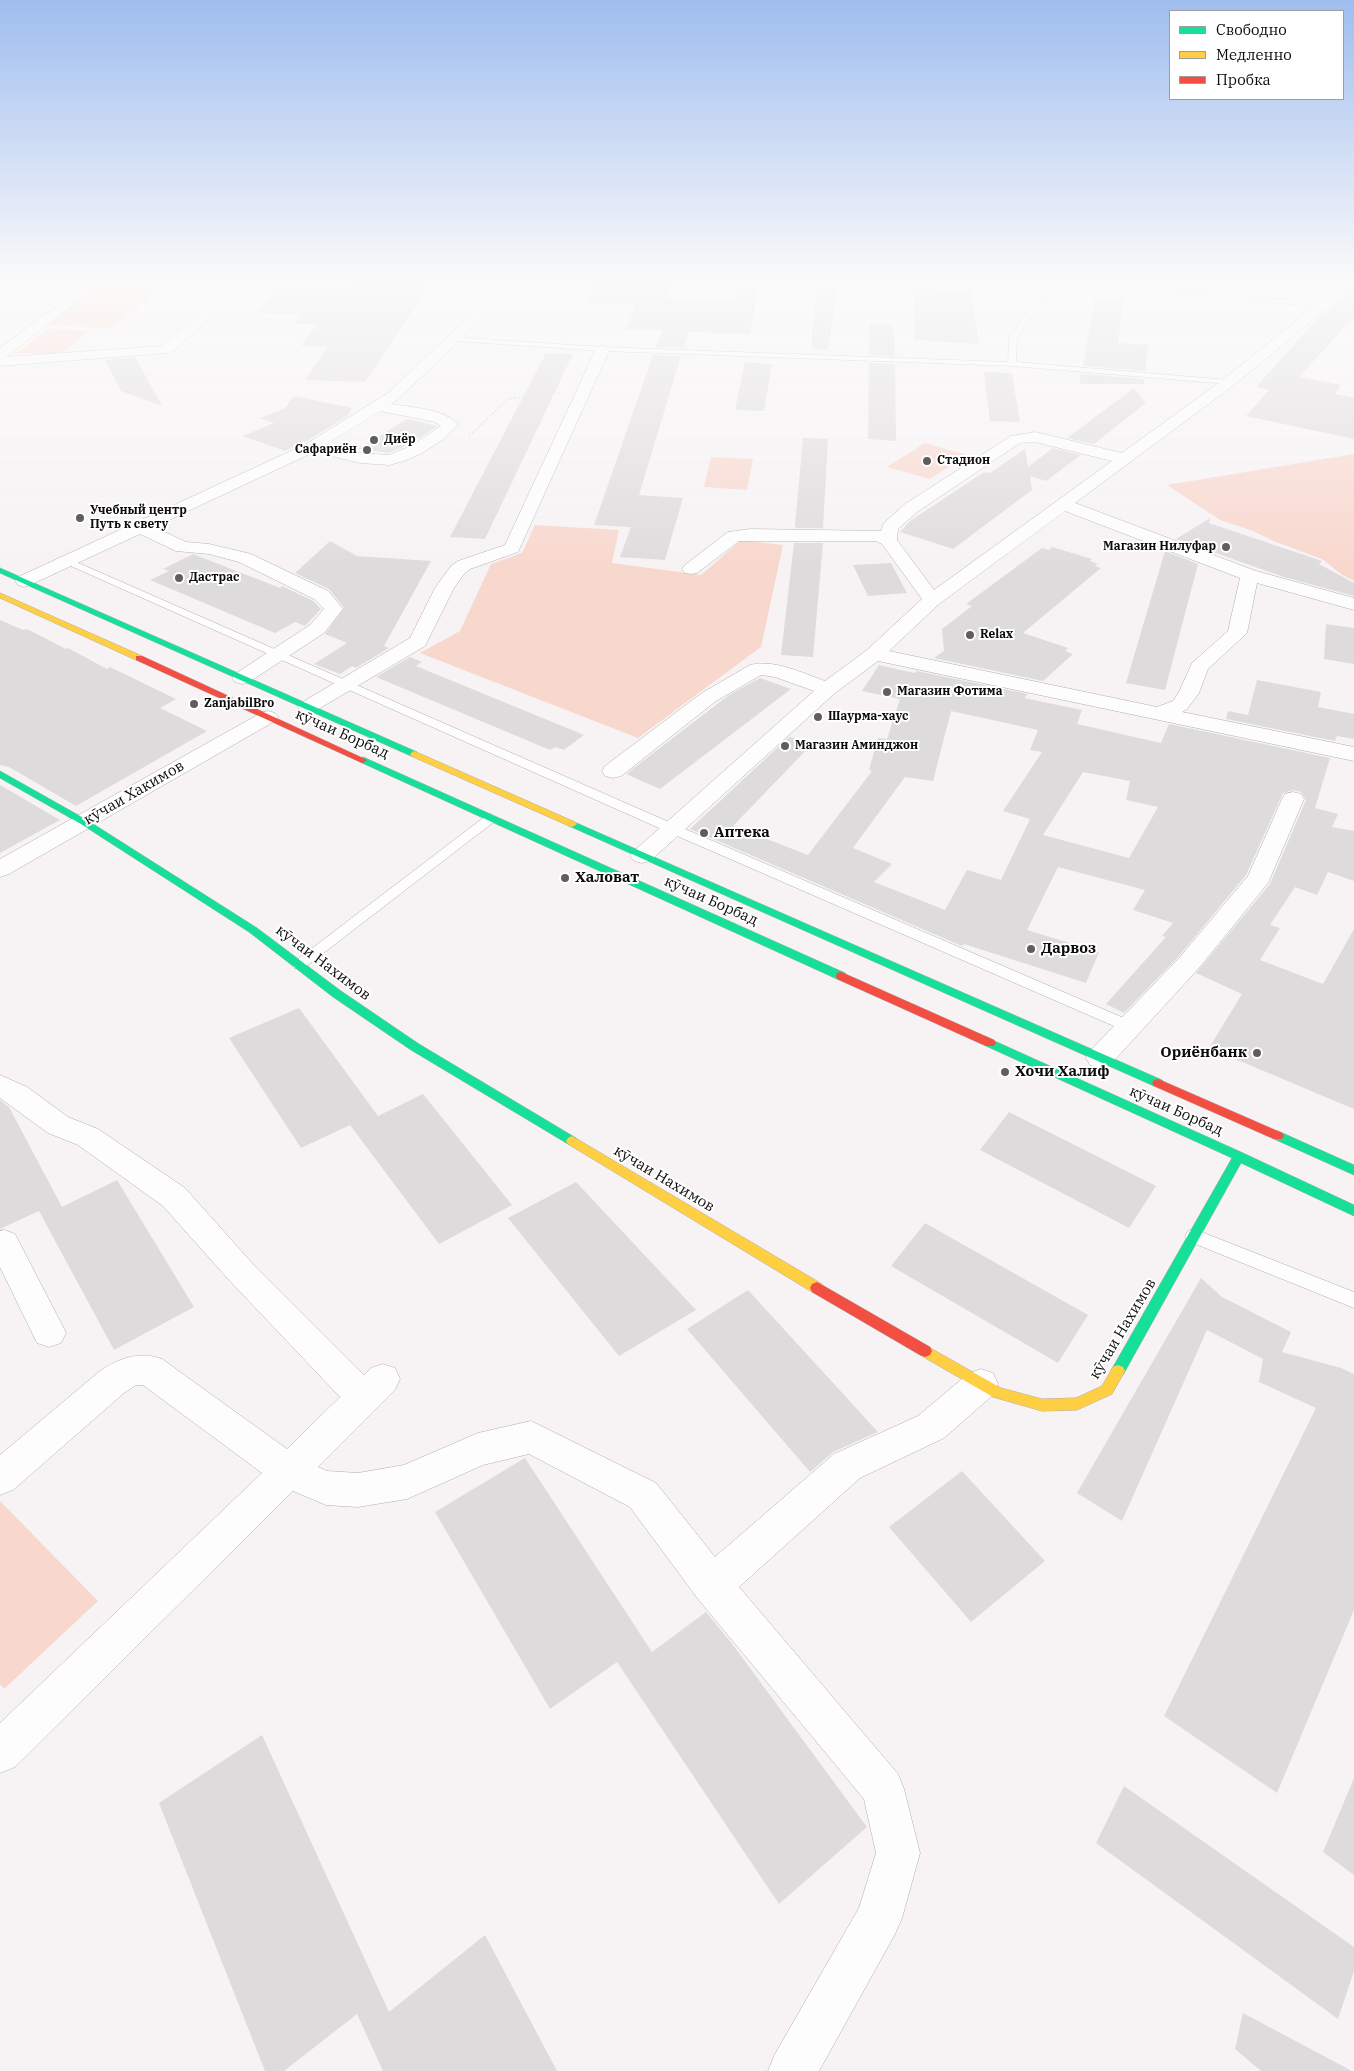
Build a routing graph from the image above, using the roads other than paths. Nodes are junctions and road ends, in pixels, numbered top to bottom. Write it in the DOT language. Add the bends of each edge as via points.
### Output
graph roads {
  1 [pos="412,379"];
  2 [pos="588,379"];
  3 [pos="1189,379"];
  4 [pos="1233,379"];
  5 [pos="1229,382"];
  6 [pos="378,406"];
  7 [pos="312,447"];
  8 [pos="1125,459"];
  9 [pos="1063,504"];
  10 [pos="140,527"];
  11 [pos="888,540"];
  12 [pos="67,562"];
  13 [pos="692,568"];
  14 [pos="0,570"];
  15 [pos="1250,575"];
  16 [pos="24,581"];
  17 [pos="0,595"];
  18 [pos="932,600"];
  19 [pos="1354,604"];
  20 [pos="874,654"];
  21 [pos="279,655"];
  22 [pos="242,678"];
  23 [pos="345,684"];
  24 [pos="828,689"];
  25 [pos="308,707"];
  26 [pos="1160,713"];
  27 [pos="268,717"];
  28 [pos="1354,754"];
  29 [pos="613,771"];
  30 [pos="0,774"];
  31 [pos="1293,799"];
  32 [pos="491,818"];
  33 [pos="84,822"];
  34 [pos="673,829"];
  35 [pos="642,856"];
  36 [pos="0,869"];
  37 [pos="299,965"];
  38 [pos="1128,1026"];
  39 [pos="1100,1058"];
  40 [pos="0,1085"];
  41 [pos="1239,1156"];
  42 [pos="1354,1170"];
  43 [pos="1354,1212"];
  44 [pos="1194,1236"];
  45 [pos="0,1245"];
  46 [pos="1354,1300"];
  47 [pos="49,1333"];
  48 [pos="981,1384"];
  49 [pos="289,1472"];
  50 [pos="0,1478"];
  51 [pos="712,1585"];
  52 [pos="0,1752"];
  53 [pos="792,2071"];
  1 -- 6 [label="street"];
  2 -- 23 [label="street" via="512,548 462,566 451,577 418,642"];
  3 -- 5 [label="lane"];
  4 -- 5 [label="street"];
  5 -- 8 [label="street"];
  6 -- 7 [label="street"];
  6 -- 7 [label="street" via="440,418 450,425 443,434 419,448 389,460"];
  7 -- 10 [label="street"];
  8 -- 9 [label="street"];
  8 -- 11 [label="street" via="1035,437 1016,439 911,508 890,528"];
  9 -- 15 [label="street"];
  9 -- 18 [label="street"];
  10 -- 12 [label="street"];
  10 -- 21 [label="street" via="182,547 209,549 245,558 321,595 334,609 317,629"];
  11 -- 13 [label="street" via="878,536 734,536"];
  11 -- 18 [label="street"];
  12 -- 16 [label="street"];
  12 -- 21 [label="lane"];
  14 -- 16 [label="main road, кӯчаи Борбад"];
  15 -- 19 [label="street"];
  15 -- 26 [label="street" via="1237,634 1199,668 1189,693 1180,705"];
  16 -- 22 [label="main road, кӯчаи Борбад"];
  17 -- 27 [label="main road, кӯчаи Борбад"];
  18 -- 20 [label="street"];
  20 -- 24 [label="street"];
  20 -- 26 [label="street"];
  21 -- 22 [label="street"];
  21 -- 23 [label="lane"];
  22 -- 25 [label="main road, кӯчаи Борбад"];
  23 -- 25 [label="street"];
  23 -- 34 [label="lane"];
  24 -- 29 [label="street" via="778,671 757,669 709,697"];
  24 -- 34 [label="street"];
  25 -- 35 [label="main road, кӯчаи Борбад"];
  26 -- 28 [label="street"];
  27 -- 32 [label="main road, кӯчаи Борбад"];
  27 -- 33 [label="street, кӯчаи Хакимов"];
  30 -- 33 [label="main road, кӯчаи Нахимов"];
  31 -- 38 [label="street" via="1259,878 1189,964"];
  32 -- 37 [label="lane"];
  32 -- 41 [label="main road, кӯчаи Борбад"];
  33 -- 36 [label="street, кӯчаи Хакимов"];
  33 -- 37 [label="main road, кӯчаи Нахимов" via="253,930"];
  34 -- 35 [label="street"];
  34 -- 38 [label="lane"];
  35 -- 39 [label="main road, кӯчаи Борбад"];
  37 -- 48 [label="main road, кӯчаи Нахимов" via="415,1047"];
  38 -- 39 [label="street"];
  39 -- 42 [label="main road, кӯчаи Борбад"];
  40 -- 49 [label="street" via="58,1125 88,1138 174,1197 240,1270 373,1388"];
  41 -- 43 [label="main road, кӯчаи Борбад"];
  41 -- 44 [label="main road, кӯчаи Нахимов"];
  44 -- 46 [label="lane"];
  44 -- 48 [label="main road, кӯчаи Нахимов" via="1107,1390 1077,1404 1042,1404 998,1393"];
  45 -- 47 [label="street" via="4,1243"];
  48 -- 51 [label="street" via="931,1427 847,1466"];
  49 -- 50 [label="street" via="150,1370 140,1369 112,1382"];
  49 -- 51 [label="street" via="326,1488 358,1490 408,1482 478,1450 531,1436 642,1496"];
  49 -- 52 [label="street"];
  51 -- 53 [label="street" via="883,1789 898,1853 879,1918"];
}
